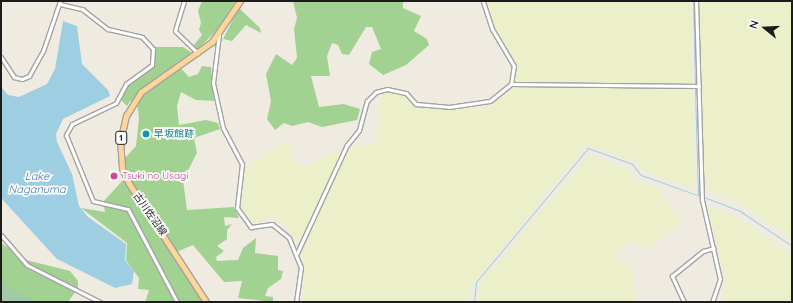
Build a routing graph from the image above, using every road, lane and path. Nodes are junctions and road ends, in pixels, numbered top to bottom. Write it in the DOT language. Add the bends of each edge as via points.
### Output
graph roads {
  1 [pos="184,1"];
  2 [pos="240,1"];
  3 [pos="483,1"];
  4 [pos="696,1"];
  5 [pos="60,2"];
  6 [pos="219,34"];
  7 [pos="198,53"];
  8 [pos="1,57"];
  9 [pos="511,84"];
  10 [pos="696,86"];
  11 [pos="1,235"];
  12 [pos="714,248"];
  13 [pos="297,253"];
  14 [pos="714,301"];
  15 [pos="100,302"];
  16 [pos="177,302"];
  17 [pos="206,302"];
  18 [pos="296,302"];
  19 [pos="684,302"];
  1 -- 7 [label="street" via="175,31"];
  2 -- 6 [label="main road, 古川佐沼線 / 1"];
  3 -- 9 [label="street" via="492,29 514,66"];
  4 -- 10 [label="street"];
  5 -- 8 [label="street" via="50,24 43,51 29,76 22,79 14,76"];
  5 -- 16 [label="street" via="82,9 108,29 145,38 153,49 152,65 126,84 116,103 72,124 66,134 93,201 128,209"];
  6 -- 7 [label="main road, 古川佐沼線 / 1"];
  6 -- 13 [label="street" via="213,83 223,128 242,164 236,208 251,227 269,224 279,227"];
  7 -- 17 [label="main road, 古川佐沼線 / 1" via="153,81 136,98 124,124 120,152 129,184"];
  9 -- 10 [label="street"];
  9 -- 13 [label="street" via="490,101 449,107 416,104 406,93 387,89 376,92 367,101 359,130 347,145"];
  10 -- 12 [label="street" via="702,200"];
  11 -- 15 [label="street" via="27,265"];
  12 -- 14 [label="street" via="720,279"];
  12 -- 19 [label="street" via="703,251 672,276"];
  13 -- 18 [label="street" via="301,270"];
}
